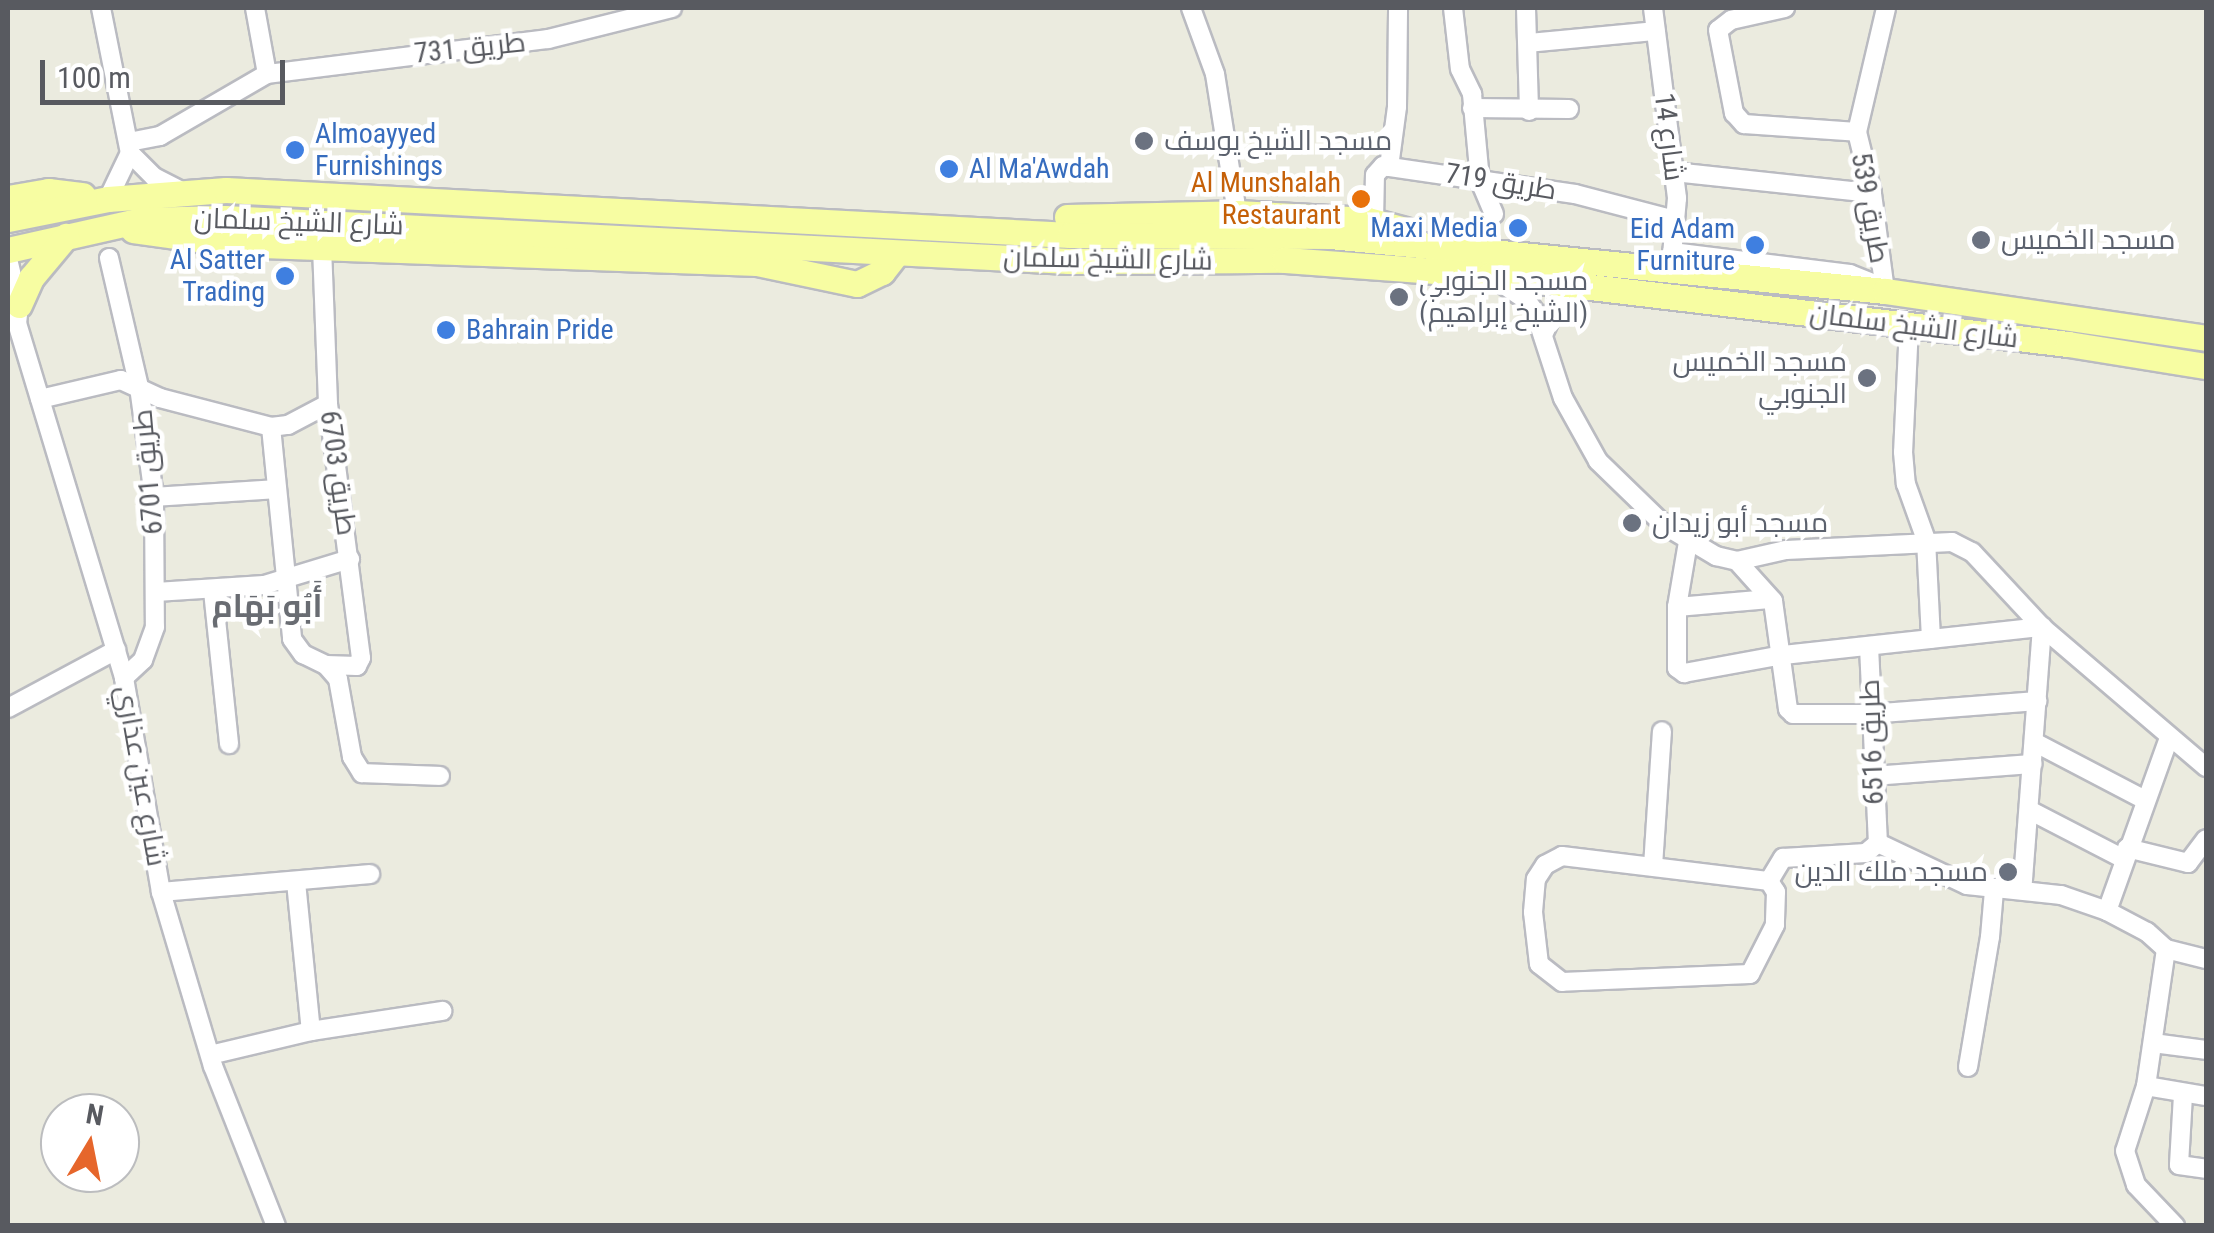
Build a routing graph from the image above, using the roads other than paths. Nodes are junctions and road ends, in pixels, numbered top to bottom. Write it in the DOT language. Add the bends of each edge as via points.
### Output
graph roads {
  1 [pos="101,8"];
  2 [pos="255,8"];
  3 [pos="672,8"];
  4 [pos="1191,8"];
  5 [pos="1398,8"];
  6 [pos="1453,8"];
  7 [pos="1526,8"];
  8 [pos="1654,8"];
  9 [pos="1785,8"];
  10 [pos="1886,8"];
  11 [pos="1656,31"];
  12 [pos="1528,43"];
  13 [pos="267,74"];
  14 [pos="1472,108"];
  15 [pos="1569,109"];
  16 [pos="1529,111"];
  17 [pos="1857,132"];
  18 [pos="129,147"];
  19 [pos="1389,167"];
  20 [pos="1674,172"];
  21 [pos="1480,180"];
  22 [pos="183,192"];
  23 [pos="1872,193"];
  24 [pos="8,198"];
  25 [pos="108,198"];
  26 [pos="1237,213"];
  27 [pos="1494,214"];
  28 [pos="8,219"];
  29 [pos="1675,220"];
  30 [pos="1374,221"];
  31 [pos="861,224"];
  32 [pos="108,226"];
  33 [pos="68,235"];
  34 [pos="1438,244"];
  35 [pos="322,247"];
  36 [pos="8,250"];
  37 [pos="897,253"];
  38 [pos="110,258"];
  39 [pos="8,259"];
  40 [pos="1671,260"];
  41 [pos="1490,275"];
  42 [pos="1581,286"];
  43 [pos="1885,291"];
  44 [pos="14,314"];
  45 [pos="1909,326"];
  46 [pos="2206,328"];
  47 [pos="2168,331"];
  48 [pos="1543,334"];
  49 [pos="2206,338"];
  50 [pos="2202,367"];
  51 [pos="140,388"];
  52 [pos="40,399"];
  53 [pos="328,404"];
  54 [pos="270,427"];
  55 [pos="277,489"];
  56 [pos="154,497"];
  57 [pos="1934,540"];
  58 [pos="1688,542"];
  59 [pos="350,559"];
  60 [pos="1737,562"];
  61 [pos="286,581"];
  62 [pos="212,591"];
  63 [pos="156,592"];
  64 [pos="1770,598"];
  65 [pos="1677,607"];
  66 [pos="2042,627"];
  67 [pos="1931,639"];
  68 [pos="1869,646"];
  69 [pos="116,650"];
  70 [pos="1783,655"];
  71 [pos="326,665"];
  72 [pos="124,678"];
  73 [pos="2037,701"];
  74 [pos="8,708"];
  75 [pos="1869,714"];
  76 [pos="1662,731"];
  77 [pos="2169,738"];
  78 [pos="2036,743"];
  79 [pos="229,744"];
  80 [pos="2033,764"];
  81 [pos="2206,766"];
  82 [pos="440,776"];
  83 [pos="1872,776"];
  84 [pos="2145,800"];
  85 [pos="2030,811"];
  86 [pos="2206,839"];
  87 [pos="1878,843"];
  88 [pos="2126,854"];
  89 [pos="1653,866"];
  90 [pos="370,874"];
  91 [pos="296,882"];
  92 [pos="1769,882"];
  93 [pos="1994,890"];
  94 [pos="2022,890"];
  95 [pos="162,892"];
  96 [pos="2108,911"];
  97 [pos="2166,948"];
  98 [pos="2206,959"];
  99 [pos="442,1011"];
  100 [pos="310,1031"];
  101 [pos="2153,1044"];
  102 [pos="2206,1050"];
  103 [pos="210,1055"];
  104 [pos="1968,1067"];
  105 [pos="2146,1086"];
  106 [pos="2183,1095"];
  107 [pos="2206,1096"];
  108 [pos="2206,1169"];
  109 [pos="276,1226"];
  110 [pos="2175,1226"];
  1 -- 18 [label="street"];
  2 -- 13 [label="street"];
  3 -- 13 [label="street, طريق 731" via="548,39"];
  4 -- 26 [label="street" via="1215,74"];
  5 -- 19 [label="street"];
  6 -- 14 [label="street"];
  7 -- 12 [label="street"];
  8 -- 11 [label="street, شارع 14"];
  9 -- 17 [label="street" via="1731,20 1718,30 1734,113 1744,124"];
  10 -- 17 [label="street, طريق 539"];
  11 -- 12 [label="street"];
  11 -- 20 [label="street, شارع 14"];
  12 -- 16 [label="street"];
  13 -- 18 [label="street"];
  14 -- 16 [label="street"];
  14 -- 21 [label="street"];
  15 -- 16 [label="street"];
  17 -- 23 [label="street, طريق 539"];
  18 -- 22 [label="street" via="154,177"];
  18 -- 25 [label="street"];
  19 -- 21 [label="street, طريق 719"];
  19 -- 30 [label="street" via="1376,172"];
  20 -- 23 [label="street"];
  20 -- 29 [label="street, شارع 14"];
  21 -- 27 [label="street"];
  21 -- 29 [label="street, طريق 719" via="1575,194"];
  22 -- 25 [label="main road, شارع الشيخ سلمان"];
  22 -- 31 [label="main road, شارع الشيخ سلمان"];
  23 -- 43 [label="street, طريق 539"];
  24 -- 25 [label="main road" via="48,191"];
  25 -- 28 [label="main road, شارع الشيخ سلمان"];
  26 -- 30 [label="main road"];
  26 -- 31 [label="main road" via="1087,218 909,210"];
  29 -- 40 [label="street, شارع 14"];
  30 -- 34 [label="main road"];
  31 -- 34 [label="main road, شارع الشيخ سلمان"];
  32 -- 33 [label="main road, شارع الشيخ سلمان"];
  32 -- 35 [label="main road" via="205,242"];
  32 -- 37 [label="main road, شارع الشيخ سلمان" via="185,218 302,220"];
  33 -- 36 [label="main road, شارع الشيخ سلمان"];
  33 -- 44 [label="main road" via="31,278"];
  34 -- 40 [label="main road, شارع الشيخ سلمان"];
  35 -- 37 [label="main road" via="757,263 857,284 882,272"];
  35 -- 53 [label="street, طريق 6703"];
  37 -- 41 [label="main road, شارع الشيخ سلمان" via="1284,260"];
  38 -- 51 [label="street, طريق 6701"];
  39 -- 44 [label="street, شارع عين عذاري"];
  40 -- 43 [label="main road, شارع الشيخ سلمان"];
  41 -- 42 [label="main road, شارع الشيخ سلمان"];
  41 -- 48 [label="street" via="1526,300"];
  42 -- 45 [label="main road, شارع الشيخ سلمان"];
  42 -- 48 [label="street" via="1560,298"];
  43 -- 47 [label="main road, شارع الشيخ سلمان"];
  44 -- 52 [label="street, شارع عين عذاري"];
  45 -- 50 [label="main road, شارع الشيخ سلمان"];
  45 -- 57 [label="street" via="1906,484"];
  46 -- 47 [label="main road"];
  47 -- 49 [label="main road, شارع الشيخ سلمان"];
  48 -- 58 [label="street" via="1587,449 1626,492"];
  51 -- 52 [label="street" via="121,380"];
  51 -- 54 [label="street"];
  51 -- 56 [label="street, طريق 6701"];
  52 -- 69 [label="street, شارع عين عذاري"];
  53 -- 54 [label="street"];
  53 -- 59 [label="street, طريق 6703"];
  54 -- 55 [label="street"];
  55 -- 56 [label="street"];
  55 -- 61 [label="street"];
  56 -- 63 [label="street, طريق 6701"];
  57 -- 60 [label="street" via="1786,550"];
  57 -- 66 [label="street" via="1972,552"];
  57 -- 67 [label="street"];
  58 -- 60 [label="street"];
  58 -- 65 [label="street"];
  59 -- 61 [label="street"];
  59 -- 71 [label="street, طريق 6703" via="361,662"];
  60 -- 64 [label="street"];
  61 -- 62 [label="street"];
  61 -- 71 [label="street" via="292,639 303,654"];
  62 -- 63 [label="street"];
  62 -- 79 [label="street"];
  63 -- 72 [label="street, طريق 6701" via="150,647"];
  64 -- 65 [label="street"];
  64 -- 70 [label="street"];
  65 -- 70 [label="street" via="1679,672"];
  66 -- 67 [label="street"];
  66 -- 73 [label="street"];
  66 -- 77 [label="street"];
  67 -- 68 [label="street"];
  68 -- 70 [label="street"];
  68 -- 75 [label="street, طريق 6516"];
  69 -- 72 [label="street, شارع عين عذاري"];
  69 -- 74 [label="street"];
  70 -- 75 [label="street" via="1794,714"];
  71 -- 82 [label="street" via="338,679 352,756 362,773"];
  72 -- 95 [label="street, شارع عين عذاري"];
  73 -- 75 [label="street"];
  73 -- 78 [label="street"];
  75 -- 83 [label="street, طريق 6516"];
  76 -- 89 [label="street"];
  77 -- 81 [label="street"];
  77 -- 84 [label="street"];
  78 -- 80 [label="street"];
  78 -- 84 [label="street"];
  80 -- 83 [label="street"];
  80 -- 85 [label="street"];
  83 -- 87 [label="street, طريق 6516"];
  84 -- 88 [label="street"];
  85 -- 88 [label="street"];
  85 -- 94 [label="street"];
  86 -- 88 [label="street" via="2182,864"];
  87 -- 92 [label="street" via="1866,853 1783,858"];
  87 -- 93 [label="street, طريق 6516" via="1967,885"];
  88 -- 96 [label="street"];
  89 -- 92 [label="street"];
  89 -- 92 [label="street" via="1562,856 1545,865 1536,879 1533,912 1536,952 1547,974 1562,982 1750,974 1775,925 1776,892"];
  90 -- 91 [label="street"];
  91 -- 95 [label="street"];
  91 -- 100 [label="street"];
  93 -- 94 [label="street, طريق 6516"];
  93 -- 104 [label="street"];
  94 -- 96 [label="street, طريق 6516"];
  95 -- 103 [label="street, شارع عين عذاري"];
  96 -- 97 [label="street, طريق 6516"];
  97 -- 98 [label="street, طريق 6516"];
  97 -- 101 [label="street"];
  99 -- 100 [label="street"];
  100 -- 103 [label="street"];
  101 -- 102 [label="street"];
  101 -- 105 [label="street"];
  103 -- 109 [label="street, شارع عين عذاري"];
  105 -- 106 [label="street"];
  105 -- 110 [label="street" via="2125,1151 2136,1186"];
  106 -- 107 [label="street"];
  106 -- 108 [label="street" via="2180,1164"];
}
